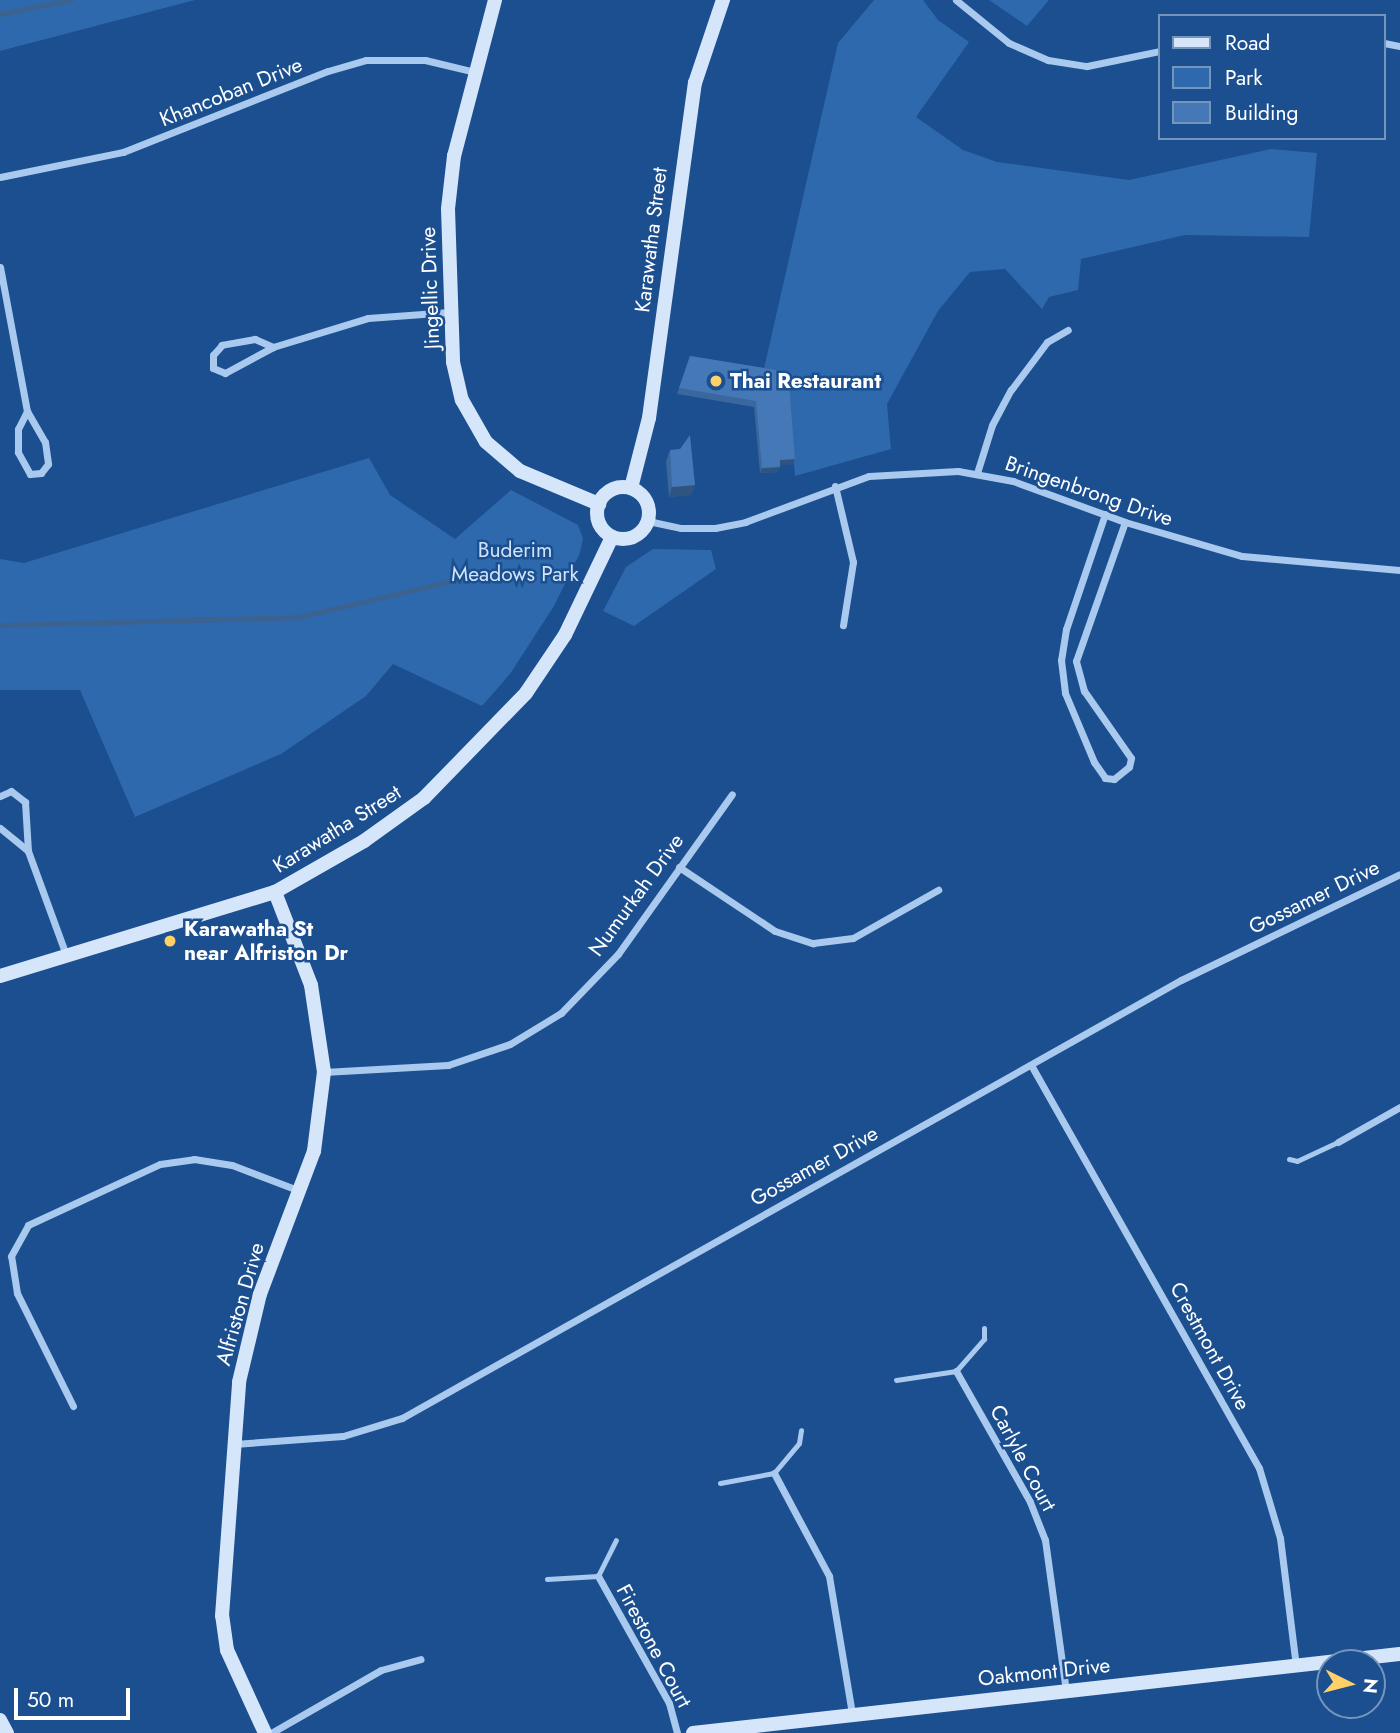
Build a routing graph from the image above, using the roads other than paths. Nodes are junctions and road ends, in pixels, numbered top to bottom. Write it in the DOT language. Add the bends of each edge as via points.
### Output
graph roads {
  1 [pos="495,0"];
  2 [pos="723,0"];
  3 [pos="957,0"];
  4 [pos="1158,51"];
  5 [pos="475,72"];
  6 [pos="0,177"];
  7 [pos="0,267"];
  8 [pos="450,312"];
  9 [pos="1068,330"];
  10 [pos="273,347"];
  11 [pos="27,411"];
  12 [pos="977,473"];
  13 [pos="835,486"];
  14 [pos="631,488"];
  15 [pos="599,504"];
  16 [pos="1105,514"];
  17 [pos="648,521"];
  18 [pos="1125,522"];
  19 [pos="612,537"];
  20 [pos="1400,570"];
  21 [pos="843,625"];
  22 [pos="732,794"];
  23 [pos="0,796"];
  24 [pos="0,828"];
  25 [pos="28,851"];
  26 [pos="679,867"];
  27 [pos="1400,874"];
  28 [pos="938,890"];
  29 [pos="275,892"];
  30 [pos="66,956"];
  31 [pos="0,976"];
  32 [pos="1031,1065"];
  33 [pos="324,1072"];
  34 [pos="1400,1107"];
  35 [pos="1338,1142"];
  36 [pos="1289,1159"];
  37 [pos="300,1191"];
  38 [pos="984,1328"];
  39 [pos="956,1371"];
  40 [pos="895,1380"];
  41 [pos="73,1406"];
  42 [pos="801,1430"];
  43 [pos="234,1444"];
  44 [pos="774,1473"];
  45 [pos="720,1483"];
  46 [pos="616,1540"];
  47 [pos="598,1576"];
  48 [pos="547,1579"];
  49 [pos="1400,1654"];
  50 [pos="421,1659"];
  51 [pos="1296,1666"];
  52 [pos="1066,1691"];
  53 [pos="852,1714"];
  54 [pos="0,1720"];
  55 [pos="7,1733"];
  56 [pos="265,1733"];
  57 [pos="271,1733"];
  58 [pos="677,1733"];
  59 [pos="693,1733"];
  1 -- 5 [label="street, Jingellic Drive"];
  2 -- 14 [label="street, Karawatha Street" via="695,83 649,418"];
  3 -- 4 [label="street" via="1009,43 1048,60 1087,66"];
  5 -- 6 [label="street, Khancoban Drive" via="425,60 366,60 123,152"];
  5 -- 8 [label="street, Jingellic Drive" via="454,156 448,209"];
  7 -- 11 [label="street"];
  8 -- 10 [label="street" via="368,318"];
  8 -- 15 [label="street, Jingellic Drive" via="453,362 463,400 486,442 520,471"];
  9 -- 12 [label="street" via="1047,342 1011,390 992,425"];
  10 -- 10 [label="street" via="255,339 222,345 213,355 213,368 225,373"];
  11 -- 11 [label="street" via="45,442 48,464 41,472 30,474 18,452 18,429"];
  12 -- 13 [label="street, Bringenbrong Drive" via="901,471"];
  12 -- 16 [label="street, Bringenbrong Drive"];
  13 -- 17 [label="street, Bringenbrong Drive" via="745,522 715,528 681,528"];
  13 -- 21 [label="street" via="853,562"];
  14 -- 15 [label="street" via="608,492"];
  14 -- 17 [label="street" via="648,505"];
  15 -- 19 [label="street" via="600,527"];
  16 -- 18 [label="street, Bringenbrong Drive"];
  16 -- 18 [label="street" via="1066,629 1061,660 1065,693 1094,762 1105,778 1114,779 1129,767 1131,758 1084,691 1076,661"];
  17 -- 19 [label="street" via="638,535"];
  18 -- 20 [label="street, Bringenbrong Drive" via="1242,556"];
  19 -- 29 [label="street, Karawatha Street" via="565,635 526,693 481,744 394,820"];
  22 -- 26 [label="street, Numurkah Drive"];
  23 -- 25 [label="street" via="10,791 24,802"];
  24 -- 25 [label="street"];
  25 -- 30 [label="street"];
  26 -- 28 [label="street" via="775,932 813,943 853,938"];
  26 -- 33 [label="street, Numurkah Drive" via="618,954 561,1013 510,1044 448,1065"];
  27 -- 32 [label="street, Gossamer Drive" via="1181,980"];
  29 -- 30 [label="street, Karawatha Street"];
  29 -- 33 [label="street, Alfriston Drive" via="311,985"];
  30 -- 31 [label="street, Karawatha Street"];
  32 -- 43 [label="street, Gossamer Drive" via="402,1418 343,1436"];
  32 -- 51 [label="street, Crestmont Drive" via="1259,1468 1280,1538"];
  33 -- 37 [label="street, Alfriston Drive" via="318,1128"];
  34 -- 35 [label="street"];
  35 -- 36 [label="lane" via="1297,1161"];
  37 -- 41 [label="street" via="232,1165 194,1159 160,1164 28,1225 11,1256 18,1293"];
  37 -- 43 [label="street, Alfriston Drive" via="252,1324 239,1382"];
  38 -- 39 [label="lane" via="984,1339"];
  39 -- 40 [label="lane"];
  39 -- 52 [label="street, Carlyle Court" via="1030,1502 1045,1540"];
  42 -- 44 [label="lane" via="799,1443"];
  43 -- 56 [label="street, Alfriston Drive" via="222,1616 227,1650"];
  44 -- 45 [label="lane"];
  44 -- 53 [label="street" via="829,1576"];
  46 -- 47 [label="lane"];
  47 -- 48 [label="lane"];
  47 -- 58 [label="street, Firestone Court" via="668,1703"];
  49 -- 51 [label="street, Oakmont Drive"];
  50 -- 57 [label="street" via="382,1671"];
  51 -- 52 [label="street, Oakmont Drive"];
  52 -- 53 [label="street, Oakmont Drive"];
  53 -- 59 [label="street, Oakmont Drive"];
  54 -- 55 [label="street"];
}
